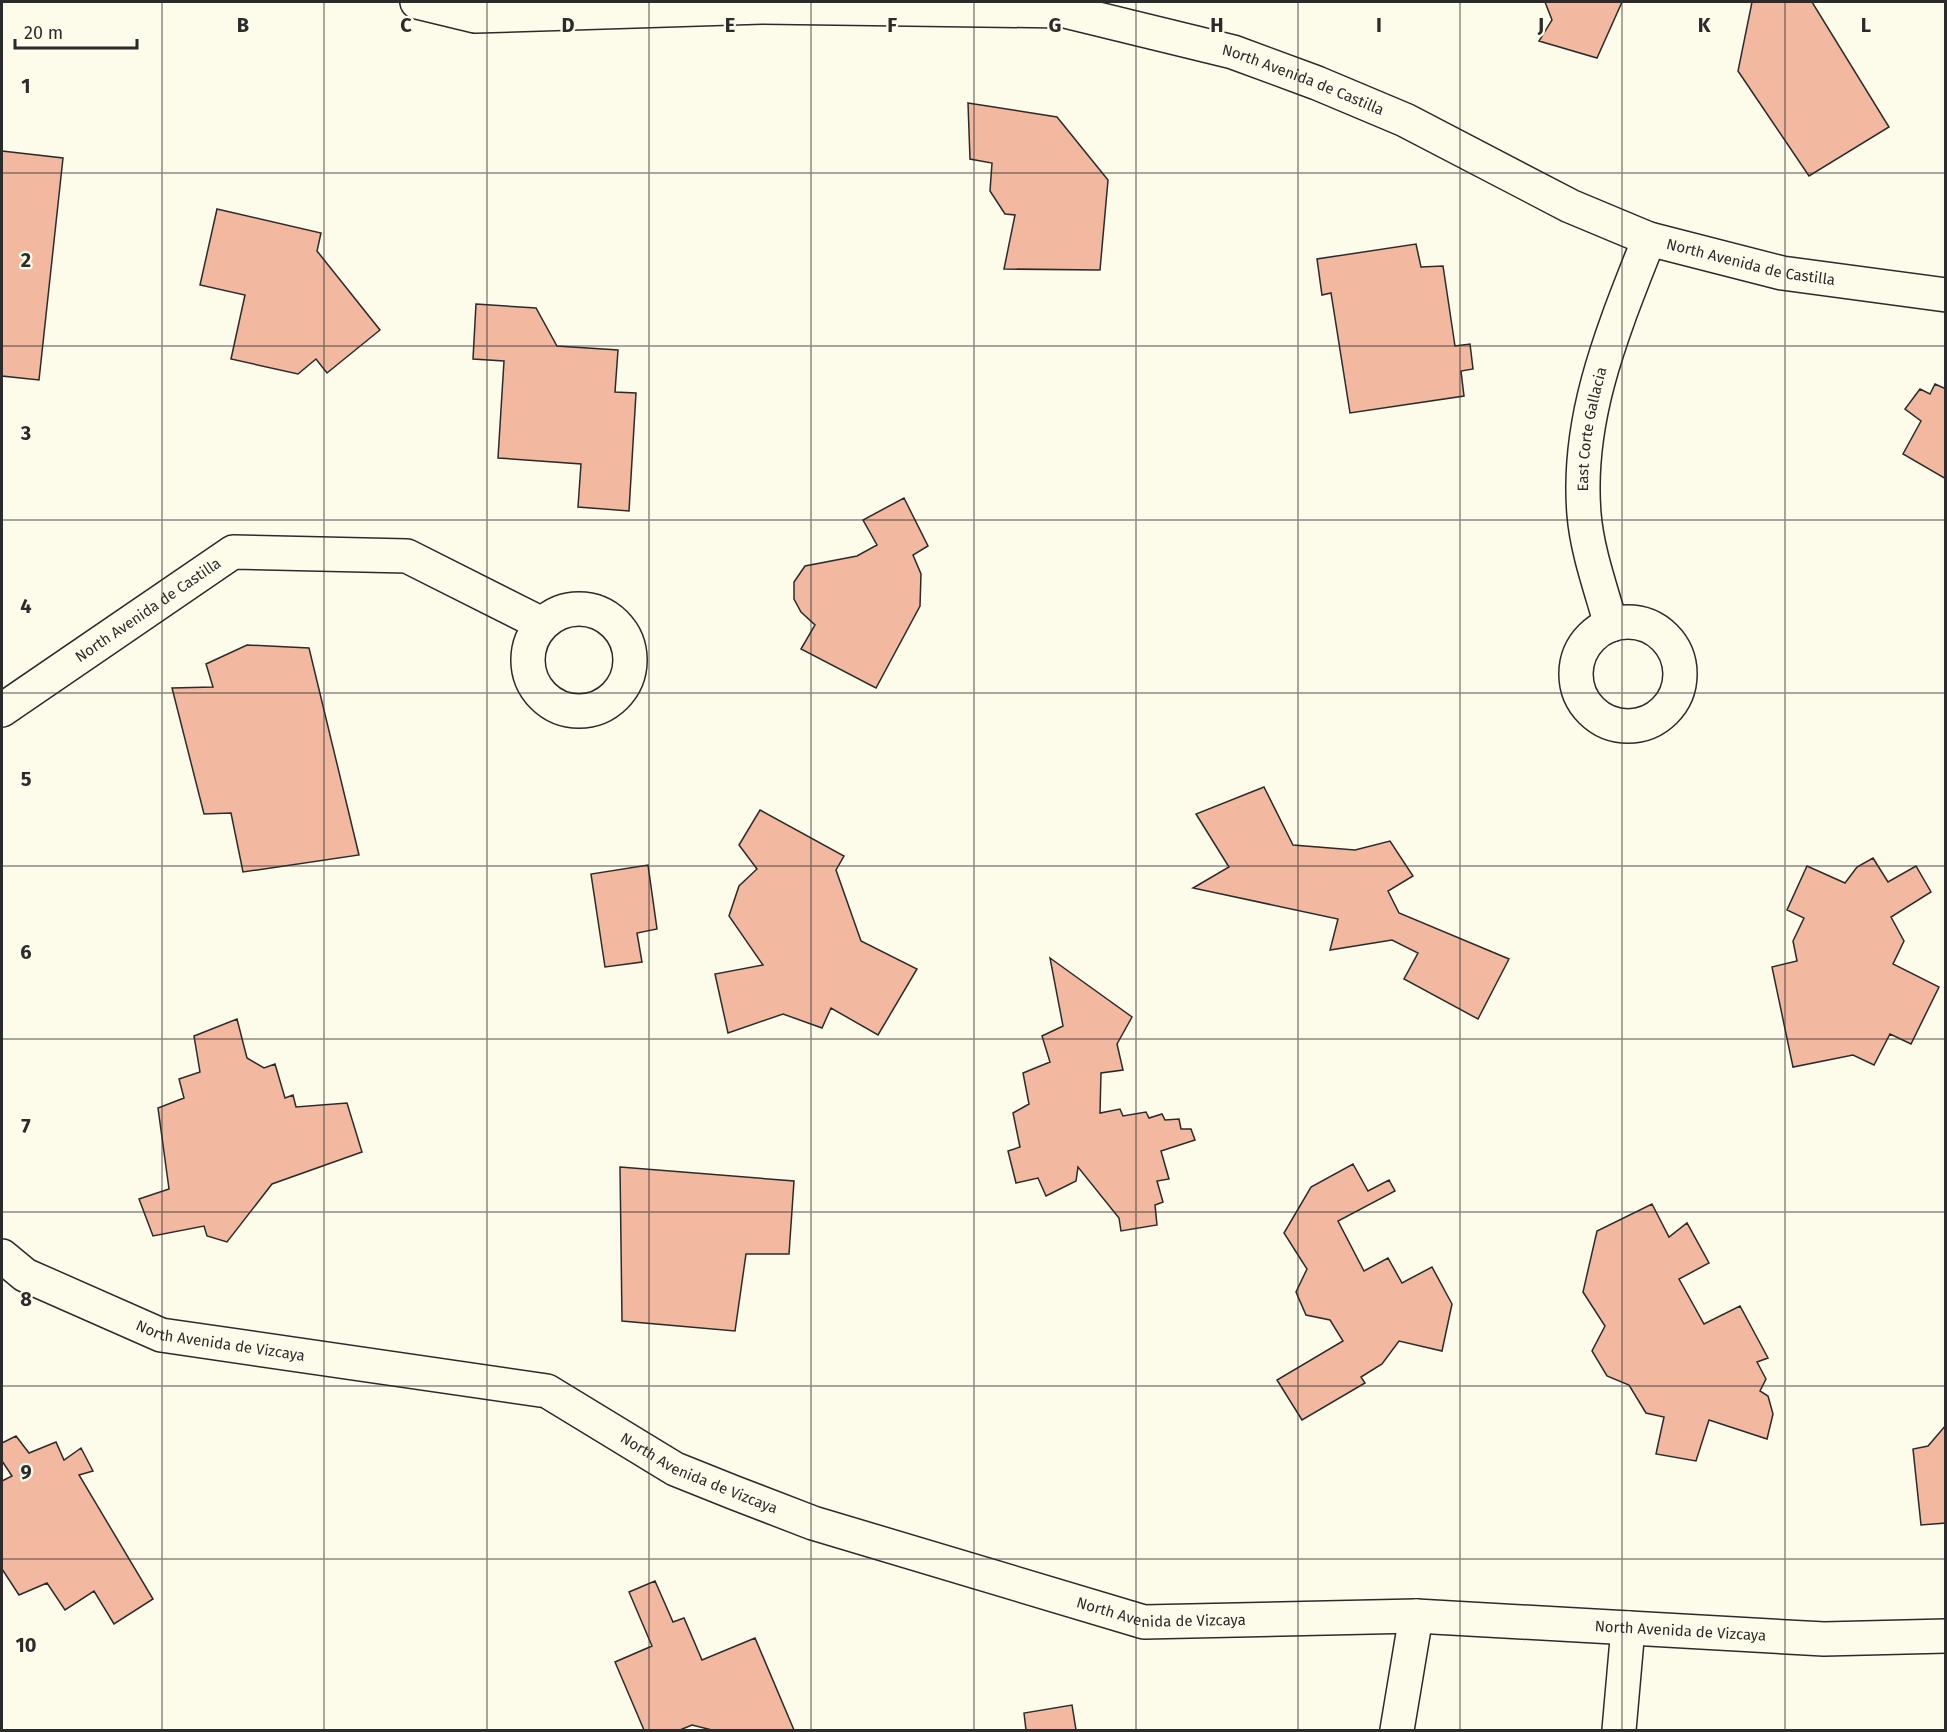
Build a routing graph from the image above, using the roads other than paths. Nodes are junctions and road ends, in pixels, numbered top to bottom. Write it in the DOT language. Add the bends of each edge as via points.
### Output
graph roads {
  1 [pos="417,2"];
  2 [pos="1649,239"];
  3 [pos="1946,296"];
  4 [pos="542,624"];
  5 [pos="1611,625"];
  6 [pos="2,710"];
  7 [pos="2,1256"];
  8 [pos="1416,1616"];
  9 [pos="1628,1628"];
  10 [pos="1946,1636"];
  11 [pos="1397,1731"];
  12 [pos="1619,1731"];
  1 -- 2 [label="street, North Avenida de Castilla" via="475,16 762,7 1065,11 1233,52 1317,83 1405,120 1570,206"];
  2 -- 3 [label="street, North Avenida de Castilla" via="1782,273"];
  2 -- 5 [label="street, East Corte Gallacia" via="1599,372 1584,458 1584,514"];
  4 -- 6 [label="street, North Avenida de Castilla" via="407,556 233,552"];
  7 -- 8 [label="street, North Avenida de Vizcaya" via="25,1275 161,1335 547,1391 675,1469 735,1493 813,1523 1144,1622"];
  8 -- 9 [label="street, North Avenida de Vizcaya"];
  8 -- 11 [label="street"];
  9 -- 10 [label="street, North Avenida de Vizcaya" via="1824,1639"];
  9 -- 12 [label="street"];
}
